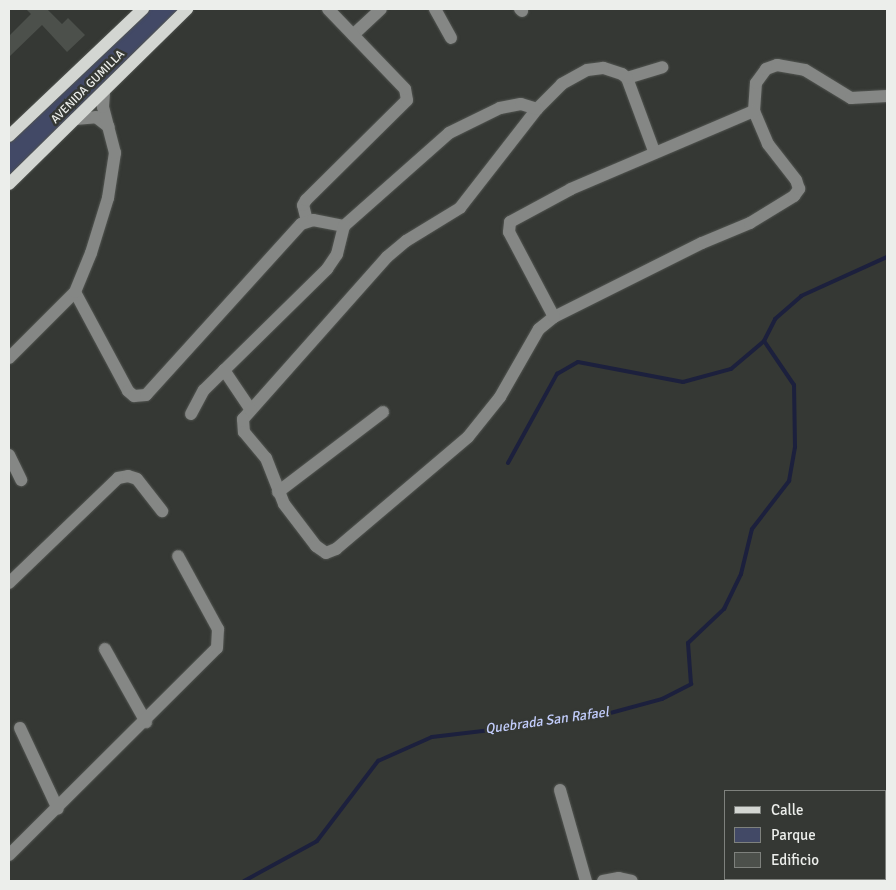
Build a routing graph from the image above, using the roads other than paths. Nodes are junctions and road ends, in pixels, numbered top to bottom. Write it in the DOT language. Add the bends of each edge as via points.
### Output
graph roads {
  1 [pos="143,9"];
  2 [pos="187,9"];
  3 [pos="328,9"];
  4 [pos="381,9"];
  5 [pos="435,9"];
  6 [pos="354,35"];
  7 [pos="451,38"];
  8 [pos="662,67"];
  9 [pos="627,78"];
  10 [pos="104,91"];
  11 [pos="887,96"];
  12 [pos="537,109"];
  13 [pos="754,111"];
  14 [pos="75,119"];
  15 [pos="109,127"];
  16 [pos="9,136"];
  17 [pos="654,151"];
  18 [pos="9,184"];
  19 [pos="307,221"];
  20 [pos="344,226"];
  21 [pos="75,292"];
  22 [pos="554,317"];
  23 [pos="9,358"];
  24 [pos="224,370"];
  25 [pos="251,410"];
  26 [pos="383,412"];
  27 [pos="191,414"];
  28 [pos="9,455"];
  29 [pos="21,480"];
  30 [pos="278,492"];
  31 [pos="162,511"];
  32 [pos="178,556"];
  33 [pos="9,583"];
  34 [pos="105,649"];
  35 [pos="146,722"];
  36 [pos="20,728"];
  37 [pos="560,790"];
  38 [pos="58,808"];
  39 [pos="9,855"];
  40 [pos="586,881"];
  41 [pos="603,881"];
  42 [pos="632,881"];
  1 -- 16 [label="main road, AVENIDA GUMILLA"];
  2 -- 10 [label="main road, AVENIDA GUMILLA"];
  3 -- 6 [label="street"];
  4 -- 6 [label="street"];
  5 -- 7 [label="street"];
  6 -- 19 [label="street" via="405,89 408,100 306,200 303,205"];
  8 -- 9 [label="street"];
  9 -- 12 [label="street" via="610,69 587,70 551,92"];
  9 -- 17 [label="street"];
  10 -- 14 [label="main road, AVENIDA GUMILLA"];
  10 -- 15 [label="street" via="103,107"];
  11 -- 13 [label="street" via="851,98 817,76 777,65 759,76"];
  12 -- 20 [label="street" via="521,104 500,108 449,133"];
  12 -- 25 [label="street" via="460,208 406,241 387,257"];
  13 -- 17 [label="street"];
  13 -- 22 [label="street" via="768,144 798,184 794,196 750,223 702,243"];
  14 -- 15 [label="street" via="96,117"];
  14 -- 18 [label="main road, AVENIDA GUMILLA"];
  15 -- 21 [label="street" via="114,140 113,174 91,253"];
  17 -- 22 [label="street" via="571,188 510,222 509,232"];
  19 -- 20 [label="street"];
  19 -- 21 [label="street" via="288,236 146,396 134,396 128,391"];
  20 -- 24 [label="street" via="337,254 327,269"];
  21 -- 23 [label="street"];
  22 -- 30 [label="street" via="539,329 500,397 468,437 333,551 326,553 316,546"];
  24 -- 25 [label="street"];
  24 -- 27 [label="street" via="204,390"];
  25 -- 30 [label="street" via="243,420 242,428 266,458"];
  26 -- 30 [label="street"];
  28 -- 29 [label="street"];
  31 -- 33 [label="street" via="136,480 128,476 118,478"];
  32 -- 35 [label="street" via="218,629 219,642 214,654"];
  34 -- 35 [label="street"];
  35 -- 38 [label="street"];
  36 -- 38 [label="street"];
  37 -- 40 [label="street"];
  38 -- 39 [label="street"];
  41 -- 42 [label="street" via="619,878"];
}
